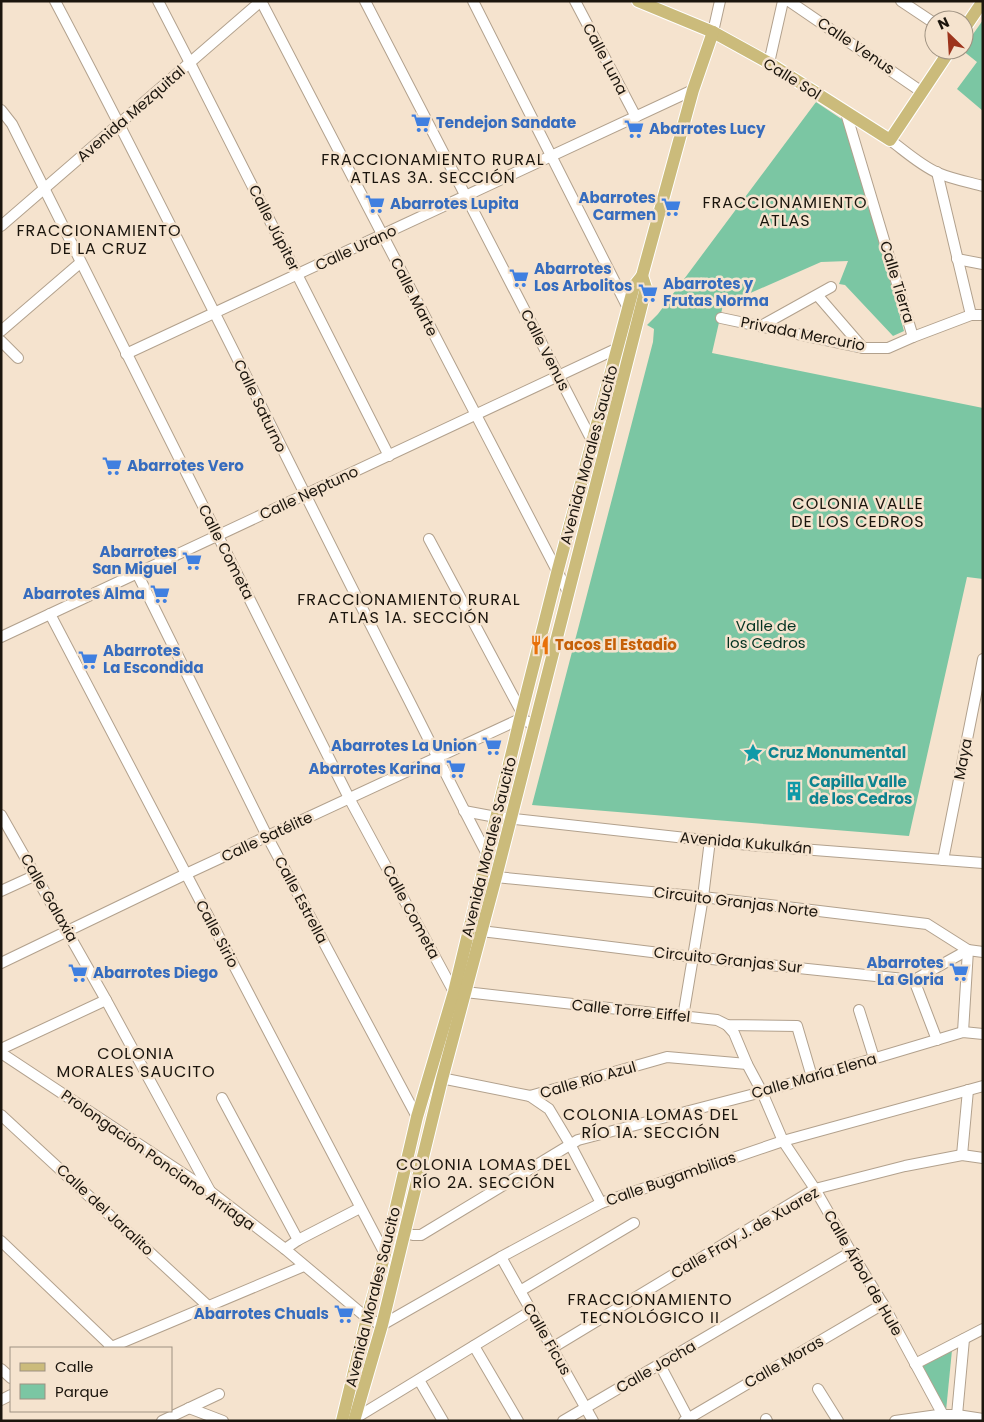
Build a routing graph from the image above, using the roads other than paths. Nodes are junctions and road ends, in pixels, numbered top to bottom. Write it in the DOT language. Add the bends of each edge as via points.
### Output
graph roads {
  1 [pos="55,1"];
  2 [pos="158,1"];
  3 [pos="261,1"];
  4 [pos="365,1"];
  5 [pos="473,1"];
  6 [pos="574,1"];
  7 [pos="638,1"];
  8 [pos="720,1"];
  9 [pos="783,1"];
  10 [pos="789,1"];
  11 [pos="901,1"];
  12 [pos="983,1"];
  13 [pos="655,5"];
  14 [pos="974,14"];
  15 [pos="924,16"];
  16 [pos="713,32"];
  17 [pos="943,60"];
  18 [pos="190,63"];
  19 [pos="769,63"];
  20 [pos="693,90"];
  21 [pos="922,92"];
  22 [pos="1,110"];
  23 [pos="846,112"];
  24 [pos="636,117"];
  25 [pos="120,123"];
  26 [pos="12,124"];
  27 [pos="1,128"];
  28 [pos="890,140"];
  29 [pos="551,156"];
  30 [pos="937,172"];
  31 [pos="983,186"];
  32 [pos="44,189"];
  33 [pos="466,196"];
  34 [pos="1,226"];
  35 [pos="382,235"];
  36 [pos="957,259"];
  37 [pos="80,262"];
  38 [pos="983,264"];
  39 [pos="297,275"];
  40 [pos="642,276"];
  41 [pos="831,288"];
  42 [pos="818,296"];
  43 [pos="628,308"];
  44 [pos="215,314"];
  45 [pos="971,315"];
  46 [pos="983,315"];
  47 [pos="721,318"];
  48 [pos="636,324"];
  49 [pos="761,326"];
  50 [pos="1,331"];
  51 [pos="913,337"];
  52 [pos="1,341"];
  53 [pos="618,348"];
  54 [pos="863,348"];
  55 [pos="126,354"];
  56 [pos="18,358"];
  57 [pos="558,376"];
  58 [pos="475,415"];
  59 [pos="592,442"];
  60 [pos="389,456"];
  61 [pos="602,460"];
  62 [pos="304,495"];
  63 [pos="576,502"];
  64 [pos="590,506"];
  65 [pos="218,536"];
  66 [pos="429,539"];
  67 [pos="137,573"];
  68 [pos="557,573"];
  69 [pos="568,592"];
  70 [pos="50,614"];
  71 [pos="1,637"];
  72 [pos="983,659"];
  73 [pos="521,716"];
  74 [pos="534,724"];
  75 [pos="438,758"];
  76 [pos="349,798"];
  77 [pos="464,811"];
  78 [pos="1,815"];
  79 [pos="496,817"];
  80 [pos="510,819"];
  81 [pos="268,836"];
  82 [pos="710,840"];
  83 [pos="488,856"];
  84 [pos="943,860"];
  85 [pos="983,864"];
  86 [pos="186,874"];
  87 [pos="36,876"];
  88 [pos="496,877"];
  89 [pos="1,891"];
  90 [pos="703,897"];
  91 [pos="67,930"];
  92 [pos="481,931"];
  93 [pos="968,950"];
  94 [pos="983,952"];
  95 [pos="692,957"];
  96 [pos="1,962"];
  97 [pos="914,980"];
  98 [pos="460,992"];
  99 [pos="106,1000"];
  100 [pos="859,1010"];
  101 [pos="683,1017"];
  102 [pos="727,1025"];
  103 [pos="964,1032"];
  104 [pos="983,1034"];
  105 [pos="937,1040"];
  106 [pos="1,1049"];
  107 [pos="1,1053"];
  108 [pos="874,1058"];
  109 [pos="747,1064"];
  110 [pos="436,1077"];
  111 [pos="812,1077"];
  112 [pos="983,1086"];
  113 [pos="968,1090"];
  114 [pos="762,1092"];
  115 [pos="530,1096"];
  116 [pos="222,1098"];
  117 [pos="1,1115"];
  118 [pos="417,1117"];
  119 [pos="783,1141"];
  120 [pos="570,1144"];
  121 [pos="962,1156"];
  122 [pos="983,1158"];
  123 [pos="815,1188"];
  124 [pos="211,1192"];
  125 [pos="601,1203"];
  126 [pos="360,1208"];
  127 [pos="634,1223"];
  128 [pos="405,1233"];
  129 [pos="298,1240"];
  130 [pos="1,1241"];
  131 [pos="285,1249"];
  132 [pos="851,1252"];
  133 [pos="385,1254"];
  134 [pos="501,1257"];
  135 [pos="304,1266"];
  136 [pos="520,1291"];
  137 [pos="883,1304"];
  138 [pos="208,1306"];
  139 [pos="531,1311"];
  140 [pos="367,1318"];
  141 [pos="382,1326"];
  142 [pos="983,1329"];
  143 [pos="964,1339"];
  144 [pos="474,1346"];
  145 [pos="110,1347"];
  146 [pos="113,1347"];
  147 [pos="552,1348"];
  148 [pos="915,1364"];
  149 [pos="660,1365"];
  150 [pos="419,1380"];
  151 [pos="818,1389"];
  152 [pos="220,1394"];
  153 [pos="189,1408"];
  154 [pos="586,1408"];
  155 [pos="943,1415"];
  156 [pos="957,1415"];
  157 [pos="686,1419"];
  158 [pos="983,1419"];
  159 [pos="350,1420"];
  160 [pos="162,1421"];
  161 [pos="222,1421"];
  162 [pos="443,1421"];
  163 [pos="518,1421"];
  164 [pos="563,1421"];
  165 [pos="593,1421"];
  166 [pos="838,1421"];
  167 [pos="895,1421"];
  1 -- 25 [label="street, Calle Saturno"];
  2 -- 18 [label="street, Calle Júpiter"];
  3 -- 18 [label="street, Avenida Mezquital"];
  3 -- 35 [label="street, Calle Marte"];
  4 -- 33 [label="street, Calle Venus"];
  5 -- 29 [label="street"];
  6 -- 24 [label="street, Calle Luna"];
  7 -- 13 [label="main road, Calle Sol"];
  8 -- 16 [label="street, Avenida Morales Saucito"];
  9 -- 19 [label="street"];
  10 -- 21 [label="street, Calle Venus"];
  11 -- 15 [label="street"];
  12 -- 14 [label="main road"];
  13 -- 16 [label="main road, Calle Sol"];
  16 -- 19 [label="main road, Calle Sol"];
  16 -- 20 [label="main road, Avenida Morales Saucito"];
  17 -- 21 [label="main road"];
  18 -- 25 [label="street, Avenida Mezquital"];
  18 -- 39 [label="street, Calle Júpiter"];
  19 -- 23 [label="main road, Calle Sol"];
  20 -- 24 [label="street, Calle Urano"];
  20 -- 40 [label="main road, Avenida Morales Saucito"];
  21 -- 28 [label="main road"];
  22 -- 26 [label="street, Calle Cometa"];
  23 -- 28 [label="main road, Calle Sol"];
  23 -- 51 [label="street, Calle Tierra"];
  24 -- 29 [label="street, Calle Urano"];
  25 -- 32 [label="street, Avenida Mezquital"];
  25 -- 44 [label="street, Calle Saturno"];
  26 -- 27 [label="street"];
  26 -- 32 [label="street, Calle Cometa"];
  28 -- 30 [label="street, Calle Sol"];
  29 -- 33 [label="street, Calle Urano"];
  29 -- 43 [label="street"];
  30 -- 31 [label="street, Calle Sol"];
  30 -- 36 [label="street"];
  32 -- 34 [label="street, Avenida Mezquital"];
  32 -- 37 [label="street, Calle Cometa"];
  33 -- 35 [label="street, Calle Urano"];
  33 -- 57 [label="street, Calle Venus"];
  35 -- 39 [label="street, Calle Urano"];
  35 -- 58 [label="street, Calle Marte"];
  36 -- 38 [label="street"];
  36 -- 45 [label="street"];
  37 -- 50 [label="street"];
  37 -- 55 [label="street, Calle Cometa"];
  39 -- 44 [label="street, Calle Urano"];
  39 -- 60 [label="street, Calle Júpiter"];
  40 -- 43 [label="main road, Avenida Morales Saucito" via="634,286"];
  40 -- 48 [label="main road, Avenida Morales Saucito" via="646,288"];
  41 -- 42 [label="street"];
  42 -- 49 [label="street"];
  42 -- 54 [label="street"];
  43 -- 48 [label="street"];
  43 -- 53 [label="main road, Avenida Morales Saucito"];
  44 -- 55 [label="street, Calle Urano"];
  44 -- 62 [label="street, Calle Saturno"];
  45 -- 46 [label="street"];
  45 -- 51 [label="street, Privada Mercurio"];
  47 -- 49 [label="street, Privada Mercurio"];
  48 -- 61 [label="main road, Avenida Morales Saucito"];
  49 -- 54 [label="street, Privada Mercurio"];
  51 -- 54 [label="street, Privada Mercurio" via="888,348"];
  52 -- 56 [label="street"];
  53 -- 57 [label="street, Calle Neptuno"];
  53 -- 59 [label="main road, Avenida Morales Saucito"];
  55 -- 65 [label="street, Calle Cometa"];
  57 -- 58 [label="street, Calle Neptuno"];
  57 -- 59 [label="street, Calle Venus"];
  58 -- 60 [label="street, Calle Neptuno"];
  58 -- 68 [label="street, Calle Marte"];
  59 -- 61 [label="street, Calle Venus"];
  59 -- 63 [label="main road, Avenida Morales Saucito"];
  60 -- 62 [label="street, Calle Neptuno"];
  61 -- 64 [label="main road, Avenida Morales Saucito"];
  62 -- 65 [label="street, Calle Neptuno"];
  62 -- 75 [label="street, Calle Saturno"];
  63 -- 64 [label="main road"];
  63 -- 68 [label="main road, Avenida Morales Saucito"];
  64 -- 69 [label="main road, Avenida Morales Saucito"];
  65 -- 67 [label="street, Calle Neptuno"];
  65 -- 76 [label="street, Calle Cometa"];
  66 -- 73 [label="street"];
  67 -- 70 [label="street, Calle Neptuno"];
  67 -- 81 [label="street, Calle Estrella"];
  68 -- 69 [label="street, Calle Marte"];
  68 -- 73 [label="main road, Avenida Morales Saucito"];
  69 -- 74 [label="main road, Avenida Morales Saucito"];
  70 -- 71 [label="street, Calle Neptuno"];
  70 -- 86 [label="street, Calle Sirio"];
  72 -- 84 [label="street, Maya"];
  73 -- 74 [label="street"];
  73 -- 75 [label="street, Calle Satélite"];
  73 -- 79 [label="main road, Avenida Morales Saucito"];
  74 -- 80 [label="main road, Avenida Morales Saucito"];
  75 -- 76 [label="street, Calle Satélite"];
  75 -- 77 [label="street, Calle Saturno"];
  76 -- 81 [label="street, Calle Satélite"];
  76 -- 98 [label="street, Calle Cometa"];
  77 -- 79 [label="street"];
  77 -- 83 [label="street, Calle Saturno"];
  78 -- 87 [label="street, Calle Galaxia"];
  79 -- 80 [label="street"];
  79 -- 83 [label="main road, Avenida Morales Saucito"];
  80 -- 82 [label="street, Avenida Kukulkán"];
  80 -- 88 [label="main road, Avenida Morales Saucito"];
  81 -- 86 [label="street, Calle Satélite"];
  81 -- 118 [label="street, Calle Estrella"];
  82 -- 84 [label="street, Avenida Kukulkán"];
  82 -- 90 [label="street"];
  83 -- 98 [label="main road, Avenida Morales Saucito"];
  84 -- 85 [label="street, Avenida Kukulkán"];
  86 -- 91 [label="street, Calle Satélite"];
  86 -- 126 [label="street, Calle Sirio"];
  87 -- 89 [label="street"];
  87 -- 91 [label="street, Calle Galaxia"];
  88 -- 90 [label="street, Circuito Granjas Norte"];
  88 -- 92 [label="main road, Avenida Morales Saucito"];
  90 -- 93 [label="street, Circuito Granjas Norte" via="927,924"];
  90 -- 95 [label="street"];
  91 -- 96 [label="street, Calle Satélite"];
  91 -- 99 [label="street, Calle Galaxia"];
  92 -- 95 [label="street, Circuito Granjas Sur"];
  92 -- 98 [label="main road, Avenida Morales Saucito"];
  93 -- 94 [label="street"];
  93 -- 97 [label="street"];
  93 -- 103 [label="street"];
  95 -- 97 [label="street, Circuito Granjas Sur"];
  95 -- 101 [label="street"];
  97 -- 105 [label="street"];
  98 -- 101 [label="street, Calle Torre Eiffel"];
  98 -- 110 [label="main road, Avenida Morales Saucito"];
  99 -- 106 [label="street"];
  99 -- 124 [label="street, Calle Galaxia"];
  100 -- 108 [label="street"];
  101 -- 102 [label="street, Calle Torre Eiffel" via="717,1020"];
  102 -- 109 [label="street, Calle Árbol de Hule" via="734,1033"];
  102 -- 111 [label="street, Calle Torre Eiffel" via="797,1026"];
  103 -- 104 [label="street, Calle María Elena"];
  103 -- 105 [label="street, Calle María Elena"];
  105 -- 108 [label="street, Calle María Elena"];
  107 -- 124 [label="street, Prolongación Ponciano Arriaga"];
  108 -- 111 [label="street, Calle María Elena"];
  109 -- 114 [label="street, Calle Árbol de Hule"];
  109 -- 115 [label="street, Calle Río Azul" via="667,1057"];
  110 -- 115 [label="street, Calle Río Azul"];
  110 -- 118 [label="main road, Avenida Morales Saucito"];
  110 -- 128 [label="main road, Avenida Morales Saucito"];
  111 -- 114 [label="street, Calle María Elena"];
  112 -- 113 [label="street, Calle Bugambilias"];
  113 -- 119 [label="street, Calle Bugambilias"];
  113 -- 121 [label="street"];
  114 -- 119 [label="street, Calle Árbol de Hule"];
  114 -- 120 [label="street, Calle María Elena"];
  115 -- 120 [label="street" via="549,1109"];
  116 -- 129 [label="street"];
  117 -- 138 [label="street, Calle del Jaralito"];
  118 -- 133 [label="main road, Avenida Morales Saucito"];
  119 -- 123 [label="street, Calle Árbol de Hule"];
  119 -- 125 [label="street, Calle Bugambilias"];
  120 -- 125 [label="street"];
  120 -- 128 [label="street, Calle María Elena" via="421,1235"];
  121 -- 122 [label="street, Calle Fray J. de Xuarez"];
  121 -- 123 [label="street, Calle Fray J. de Xuarez"];
  123 -- 132 [label="street, Calle Árbol de Hule"];
  123 -- 147 [label="street, Calle Fray J. de Xuarez"];
  124 -- 131 [label="street, Prolongación Ponciano Arriaga"];
  125 -- 134 [label="street, Calle Bugambilias"];
  126 -- 129 [label="street"];
  126 -- 133 [label="street, Calle Sirio"];
  127 -- 136 [label="street"];
  128 -- 141 [label="main road, Avenida Morales Saucito"];
  129 -- 131 [label="street"];
  130 -- 145 [label="street"];
  131 -- 135 [label="street, Prolongación Ponciano Arriaga"];
  132 -- 137 [label="street, Calle Árbol de Hule"];
  132 -- 149 [label="street, Calle Jocha"];
  133 -- 140 [label="main road, Avenida Morales Saucito"];
  134 -- 136 [label="street, Calle Ficus"];
  134 -- 141 [label="street, Calle Bugambilias"];
  135 -- 138 [label="street"];
  135 -- 140 [label="street, Prolongación Ponciano Arriaga"];
  136 -- 139 [label="street, Calle Ficus"];
  137 -- 148 [label="street, Calle Árbol de Hule"];
  137 -- 157 [label="street, Calle Moras"];
  138 -- 146 [label="street"];
  139 -- 144 [label="street"];
  139 -- 147 [label="street, Calle Ficus"];
  140 -- 141 [label="street, Prolongación Ponciano Arriaga"];
  140 -- 159 [label="main road, Avenida Morales Saucito"];
  141 -- 159 [label="main road, Avenida Morales Saucito"];
  142 -- 143 [label="street"];
  143 -- 148 [label="street"];
  143 -- 156 [label="street"];
  144 -- 150 [label="street"];
  144 -- 163 [label="street"];
  147 -- 154 [label="street, Calle Ficus"];
  148 -- 155 [label="street, Calle Árbol de Hule"];
  149 -- 154 [label="street, Calle Jocha"];
  149 -- 157 [label="street"];
  150 -- 159 [label="street"];
  150 -- 162 [label="street"];
  151 -- 166 [label="street"];
  152 -- 153 [label="street"];
  153 -- 160 [label="street"];
  153 -- 161 [label="street"];
  154 -- 164 [label="street, Calle Jocha"];
  154 -- 165 [label="street, Calle Ficus"];
  155 -- 156 [label="street"];
  155 -- 167 [label="street"];
  156 -- 158 [label="street"];
}
